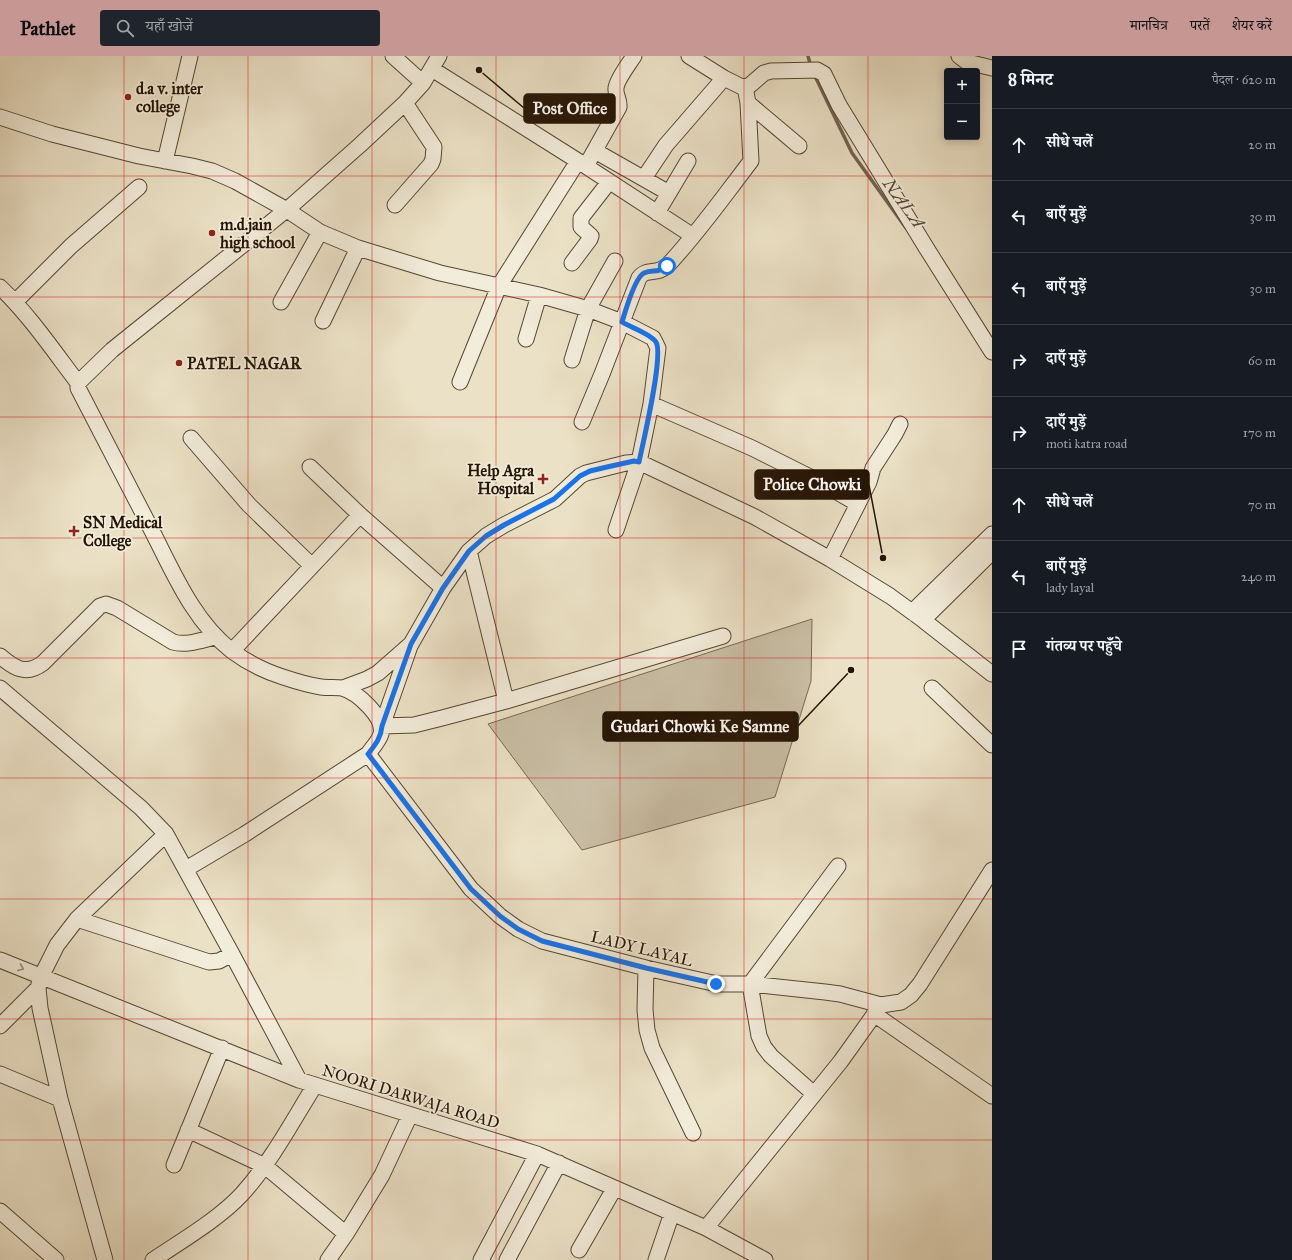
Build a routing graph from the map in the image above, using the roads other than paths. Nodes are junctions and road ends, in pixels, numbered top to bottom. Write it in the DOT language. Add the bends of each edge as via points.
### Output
graph roads {
  1 [pos="190,56"];
  2 [pos="393,56"];
  3 [pos="634,56"];
  4 [pos="689,56"];
  5 [pos="959,56"];
  6 [pos="435,62"];
  7 [pos="992,68"];
  8 [pos="724,78"];
  9 [pos="423,83"];
  10 [pos="745,87"];
  11 [pos="405,103"];
  12 [pos="748,103"];
  13 [pos="0,117"];
  14 [pos="799,146"];
  15 [pos="595,151"];
  16 [pos="165,160"];
  17 [pos="688,162"];
  18 [pos="582,164"];
  19 [pos="644,178"];
  20 [pos="609,182"];
  21 [pos="139,187"];
  22 [pos="669,193"];
  23 [pos="396,205"];
  24 [pos="287,210"];
  25 [pos="657,213"];
  26 [pos="320,232"];
  27 [pos="693,236"];
  28 [pos="358,248"];
  29 [pos="615,261"];
  30 [pos="572,263"];
  31 [pos="499,286"];
  32 [pos="0,287"];
  33 [pos="539,295"];
  34 [pos="15,302"];
  35 [pos="281,302"];
  36 [pos="588,309"];
  37 [pos="323,321"];
  38 [pos="622,322"];
  39 [pos="526,338"];
  40 [pos="992,352"];
  41 [pos="572,360"];
  42 [pos="460,382"];
  43 [pos="78,383"];
  44 [pos="651,404"];
  45 [pos="582,422"];
  46 [pos="900,424"];
  47 [pos="191,438"];
  48 [pos="639,462"];
  49 [pos="310,467"];
  50 [pos="858,504"];
  51 [pos="360,515"];
  52 [pos="616,530"];
  53 [pos="992,534"];
  54 [pos="469,551"];
  55 [pos="992,552"];
  56 [pos="830,559"];
  57 [pos="312,566"];
  58 [pos="443,588"];
  59 [pos="918,616"];
  60 [pos="723,636"];
  61 [pos="215,637"];
  62 [pos="411,644"];
  63 [pos="232,651"];
  64 [pos="0,656"];
  65 [pos="992,674"];
  66 [pos="0,688"];
  67 [pos="343,688"];
  68 [pos="932,688"];
  69 [pos="506,701"];
  70 [pos="382,726"];
  71 [pos="992,745"];
  72 [pos="368,754"];
  73 [pos="166,834"];
  74 [pos="838,866"];
  75 [pos="186,869"];
  76 [pos="992,870"];
  77 [pos="76,919"];
  78 [pos="232,954"];
  79 [pos="0,960"];
  80 [pos="646,968"];
  81 [pos="39,982"];
  82 [pos="750,984"];
  83 [pos="877,1009"];
  84 [pos="0,1026"];
  85 [pos="222,1048"];
  86 [pos="0,1074"];
  87 [pos="299,1080"];
  88 [pos="316,1085"];
  89 [pos="814,1094"];
  90 [pos="992,1096"];
  91 [pos="60,1099"];
  92 [pos="410,1115"];
  93 [pos="188,1130"];
  94 [pos="693,1133"];
  95 [pos="537,1154"];
  96 [pos="559,1163"];
  97 [pos="174,1165"];
  98 [pos="265,1166"];
  99 [pos="614,1188"];
  100 [pos="0,1211"];
  101 [pos="672,1213"];
  102 [pos="706,1228"];
  103 [pos="346,1234"];
  104 [pos="579,1250"];
  105 [pos="56,1260"];
  106 [pos="105,1260"];
  107 [pos="153,1260"];
  108 [pos="328,1260"];
  109 [pos="481,1260"];
  110 [pos="507,1260"];
  111 [pos="656,1260"];
  112 [pos="765,1260"];
  1 -- 16 [label="street"];
  2 -- 9 [label="street"];
  3 -- 15 [label="street" via="617,84 619,107"];
  4 -- 8 [label="street"];
  5 -- 7 [label="street" via="966,62"];
  6 -- 9 [label="street"];
  6 -- 18 [label="street"];
  8 -- 10 [label="street"];
  8 -- 19 [label="street" via="666,145"];
  9 -- 11 [label="street"];
  10 -- 12 [label="street"];
  10 -- 40 [label="street" via="771,71 800,69 817,70 824,74 839,105"];
  11 -- 23 [label="street" via="434,147 434,153 431,164"];
  11 -- 24 [label="street"];
  12 -- 14 [label="street"];
  12 -- 27 [label="street" via="751,161"];
  13 -- 16 [label="street" via="52,134"];
  15 -- 18 [label="street"];
  15 -- 19 [label="street"];
  16 -- 24 [label="street" via="212,171"];
  17 -- 22 [label="street"];
  18 -- 20 [label="street"];
  18 -- 31 [label="street"];
  19 -- 22 [label="street"];
  20 -- 25 [label="street"];
  20 -- 30 [label="street" via="581,218 582,227 590,239"];
  21 -- 34 [label="street" via="71,246"];
  22 -- 25 [label="street"];
  24 -- 26 [label="street"];
  24 -- 43 [label="street" via="112,350"];
  25 -- 27 [label="street"];
  26 -- 28 [label="street"];
  26 -- 35 [label="street"];
  27 -- 38 [label="street" via="662,270 646,272 639,278"];
  28 -- 31 [label="street" via="440,273"];
  28 -- 37 [label="street"];
  29 -- 36 [label="street"];
  31 -- 33 [label="street"];
  31 -- 42 [label="street"];
  32 -- 34 [label="street"];
  33 -- 36 [label="street"];
  33 -- 39 [label="street"];
  34 -- 43 [label="street"];
  36 -- 38 [label="street"];
  36 -- 41 [label="street"];
  38 -- 44 [label="street" via="653,338 658,348"];
  38 -- 45 [label="street"];
  43 -- 61 [label="street" via="78,388 190,604"];
  44 -- 48 [label="street"];
  44 -- 50 [label="street" via="752,448"];
  46 -- 50 [label="street" via="873,468"];
  47 -- 57 [label="street" via="249,505"];
  48 -- 52 [label="street"];
  48 -- 54 [label="street" via="590,471 580,476 554,499 486,536"];
  48 -- 56 [label="street" via="755,517"];
  49 -- 51 [label="street"];
  50 -- 56 [label="street"];
  51 -- 57 [label="street"];
  51 -- 58 [label="street"];
  53 -- 59 [label="street"];
  54 -- 58 [label="street"];
  54 -- 69 [label="street"];
  55 -- 59 [label="street"];
  56 -- 59 [label="street"];
  57 -- 63 [label="street"];
  58 -- 62 [label="street"];
  59 -- 65 [label="street"];
  60 -- 69 [label="street"];
  61 -- 63 [label="street"];
  61 -- 64 [label="street" via="178,644 106,604 100,606 37,668 21,670"];
  62 -- 67 [label="street" via="378,673"];
  62 -- 70 [label="street"];
  63 -- 67 [label="street" via="266,672 307,684"];
  66 -- 73 [label="street" via="141,808"];
  67 -- 70 [label="street" via="362,699 374,711"];
  68 -- 71 [label="street"];
  69 -- 70 [label="street" via="414,725"];
  70 -- 72 [label="street" via="378,740"];
  72 -- 75 [label="street"];
  72 -- 80 [label="street, LADY LAYAL" via="471,889 500,916 542,941"];
  73 -- 75 [label="street"];
  73 -- 77 [label="street"];
  74 -- 82 [label="street"];
  75 -- 78 [label="street"];
  76 -- 83 [label="street, LADY LAYAL" via="911,995 901,1002"];
  77 -- 78 [label="street" via="209,962 219,961"];
  77 -- 81 [label="street" via="57,945"];
  78 -- 87 [label="street"];
  79 -- 81 [label="street, NOORI DARWAJA ROAD, one-way"];
  80 -- 82 [label="street, LADY LAYAL" via="716,984"];
  80 -- 94 [label="street" via="645,1010 652,1048"];
  81 -- 84 [label="street"];
  81 -- 85 [label="street, NOORI DARWAJA ROAD"];
  81 -- 91 [label="street" via="40,1008"];
  82 -- 83 [label="street, LADY LAYAL" via="840,994"];
  82 -- 89 [label="street" via="759,1036 764,1047"];
  83 -- 89 [label="street" via="841,1061"];
  83 -- 90 [label="street"];
  85 -- 87 [label="street, NOORI DARWAJA ROAD"];
  85 -- 93 [label="street"];
  86 -- 91 [label="street"];
  87 -- 88 [label="street, NOORI DARWAJA ROAD"];
  88 -- 92 [label="street, NOORI DARWAJA ROAD"];
  88 -- 98 [label="street"];
  89 -- 102 [label="street"];
  91 -- 106 [label="street"];
  92 -- 95 [label="street, NOORI DARWAJA ROAD"];
  92 -- 103 [label="street" via="382,1175"];
  93 -- 97 [label="street"];
  93 -- 98 [label="street"];
  95 -- 96 [label="street, NOORI DARWAJA ROAD"];
  95 -- 109 [label="street"];
  96 -- 99 [label="street, NOORI DARWAJA ROAD"];
  96 -- 110 [label="street"];
  98 -- 103 [label="street"];
  98 -- 107 [label="street" via="225,1210"];
  99 -- 101 [label="street, NOORI DARWAJA ROAD"];
  99 -- 104 [label="street"];
  100 -- 105 [label="street"];
  101 -- 102 [label="street, NOORI DARWAJA ROAD"];
  101 -- 111 [label="street"];
  102 -- 112 [label="street, NOORI DARWAJA ROAD"];
  103 -- 108 [label="street"];
}
